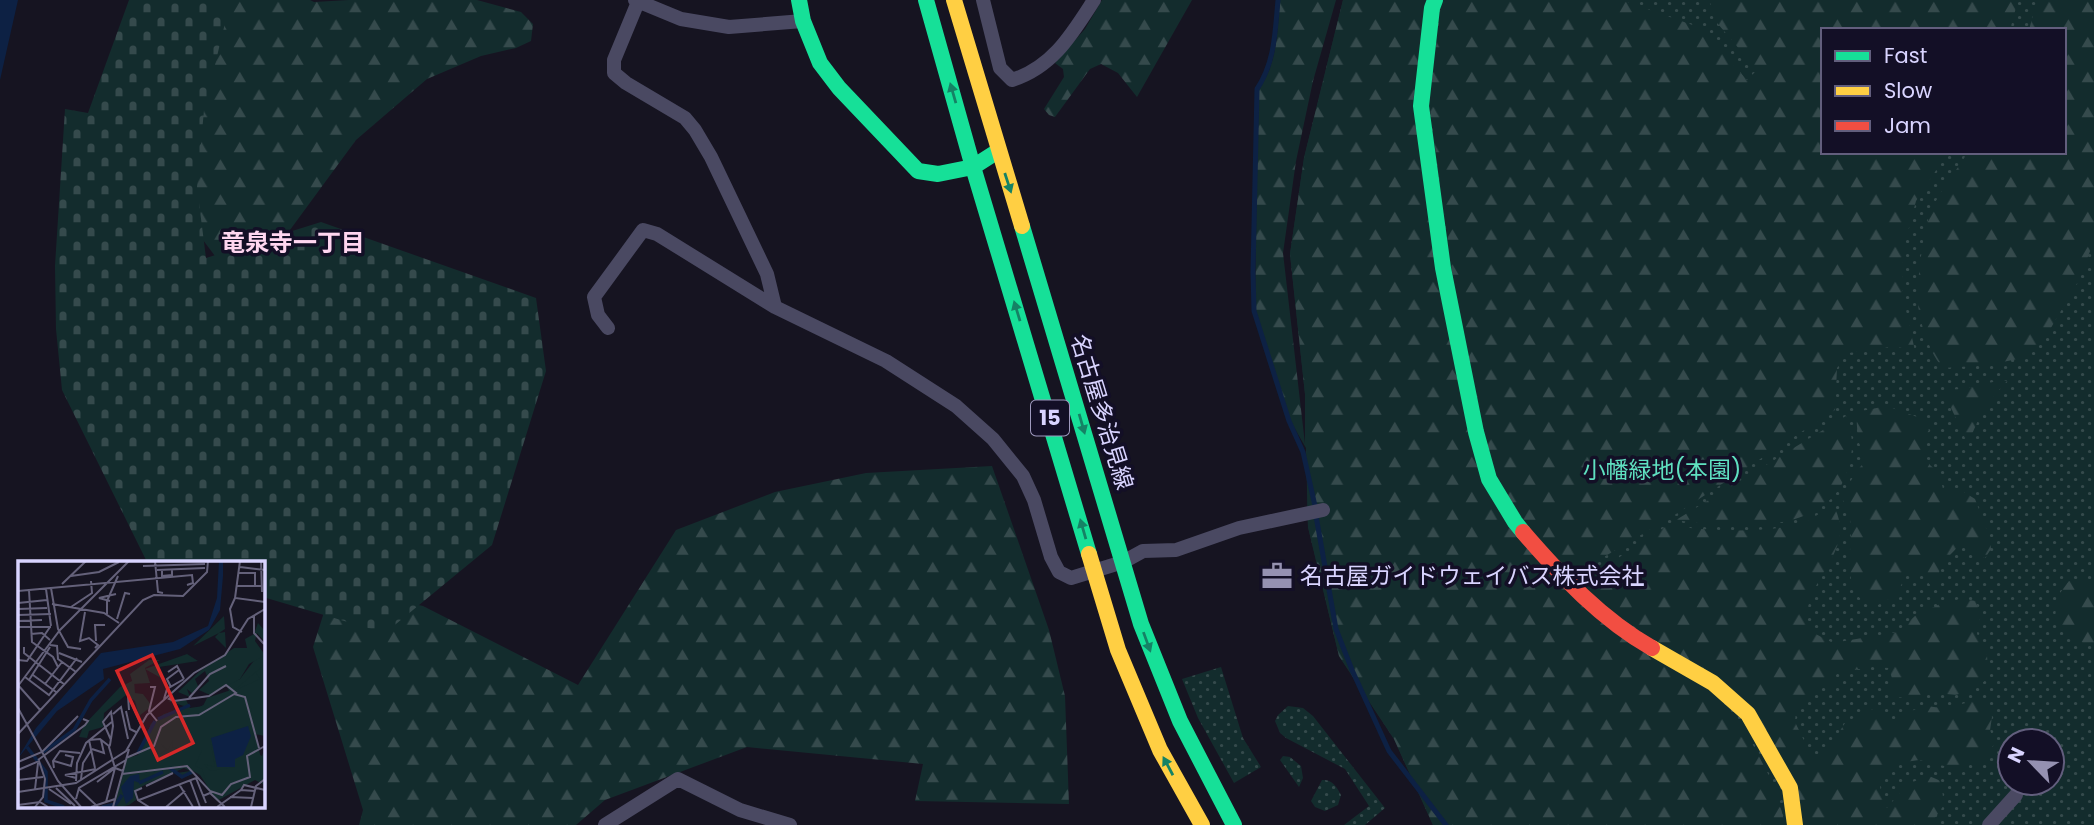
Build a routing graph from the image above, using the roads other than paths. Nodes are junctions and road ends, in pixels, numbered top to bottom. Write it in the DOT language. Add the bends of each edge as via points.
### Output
graph roads {
  1 [pos="799,0"];
  2 [pos="926,0"];
  3 [pos="954,0"];
  4 [pos="983,0"];
  5 [pos="1094,0"];
  6 [pos="1435,0"];
  7 [pos="637,1"];
  8 [pos="803,21"];
  9 [pos="998,151"];
  10 [pos="973,167"];
  11 [pos="775,307"];
  12 [pos="608,328"];
  13 [pos="1323,510"];
  14 [pos="1123,562"];
  15 [pos="1095,570"];
  16 [pos="2013,797"];
  17 [pos="605,825"];
  18 [pos="790,825"];
  19 [pos="1202,825"];
  20 [pos="1233,825"];
  21 [pos="1794,825"];
  22 [pos="1989,825"];
  1 -- 8 [label="main road"];
  10 -- 2 [label="main road, 15, one-way"];
  3 -- 9 [label="main road, 名古屋多治見線 / 15"];
  4 -- 5 [label="street" via="1000,68 1012,80 1031,74 1055,54"];
  6 -- 21 [label="main road" via="1421,106 1443,268 1489,479 1515,522 1587,601 1643,643 1713,683 1748,714 1790,788"];
  7 -- 8 [label="street" via="681,19 729,27"];
  7 -- 11 [label="street" via="614,60 614,73 685,118 695,130 767,274"];
  8 -- 10 [label="main road" via="820,62 839,88 918,171 938,174"];
  9 -- 10 [label="main road"];
  9 -- 14 [label="main road, 名古屋多治見線 / 15, one-way"];
  15 -- 10 [label="main road, 15, one-way"];
  11 -- 12 [label="street" via="668,240 643,230 594,297 598,315"];
  11 -- 15 [label="street" via="886,361 956,406 993,439 1023,476 1059,572 1071,578"];
  13 -- 14 [label="street" via="1240,528 1176,550 1143,551"];
  14 -- 15 [label="street"];
  14 -- 20 [label="main road, 名古屋多治見線 / 15, one-way" via="1154,659"];
  19 -- 15 [label="main road, 15, one-way" via="1160,750 1131,684"];
  16 -- 22 [label="street"];
  17 -- 18 [label="street" via="678,779 740,810"];
}
